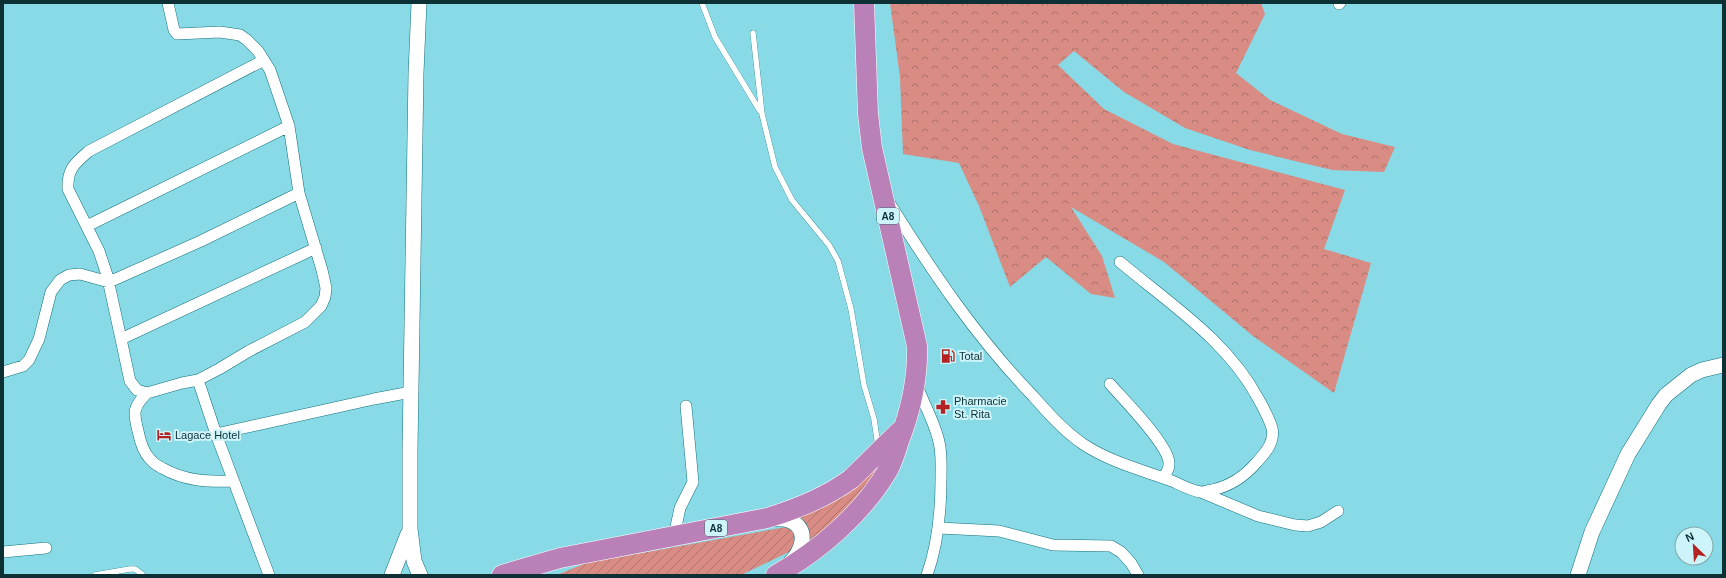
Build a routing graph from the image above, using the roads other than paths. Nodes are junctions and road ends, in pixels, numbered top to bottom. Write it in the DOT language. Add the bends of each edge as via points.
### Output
graph roads {
  1 [pos="168,3"];
  2 [pos="419,3"];
  3 [pos="702,3"];
  4 [pos="864,3"];
  5 [pos="753,33"];
  6 [pos="264,60"];
  7 [pos="762,114"];
  8 [pos="289,126"];
  9 [pos="299,193"];
  10 [pos="883,194"];
  11 [pos="87,226"];
  12 [pos="316,248"];
  13 [pos="1120,262"];
  14 [pos="109,282"];
  15 [pos="121,339"];
  16 [pos="1723,365"];
  17 [pos="3,372"];
  18 [pos="198,380"];
  19 [pos="916,383"];
  20 [pos="1110,384"];
  21 [pos="411,392"];
  22 [pos="147,393"];
  23 [pos="686,406"];
  24 [pos="904,427"];
  25 [pos="216,434"];
  26 [pos="878,453"];
  27 [pos="1163,478"];
  28 [pos="233,481"];
  29 [pos="1201,492"];
  30 [pos="1338,511"];
  31 [pos="767,518"];
  32 [pos="939,528"];
  33 [pos="410,529"];
  34 [pos="674,536"];
  35 [pos="46,548"];
  36 [pos="3,552"];
  37 [pos="780,574"];
  38 [pos="95,575"];
  39 [pos="143,575"];
  40 [pos="268,575"];
  41 [pos="392,575"];
  42 [pos="420,575"];
  43 [pos="502,575"];
  44 [pos="927,575"];
  45 [pos="1138,575"];
  46 [pos="1578,575"];
  1 -- 6 [label="street" via="177,34 220,32 240,35 248,40"];
  2 -- 21 [label="main road"];
  3 -- 7 [label="lane" via="715,37"];
  4 -- 10 [label="highway, A8" via="868,114 872,148"];
  5 -- 7 [label="lane"];
  6 -- 8 [label="street" via="270,70"];
  6 -- 11 [label="street" via="89,151 75,163 68,179 68,189"];
  7 -- 26 [label="lane" via="775,167 786,189 797,207 829,245 838,261 851,309 864,385 876,430"];
  8 -- 9 [label="street"];
  8 -- 11 [label="street"];
  9 -- 12 [label="street"];
  9 -- 14 [label="street"];
  10 -- 19 [label="highway, A8" via="917,346"];
  10 -- 27 [label="street" via="960,310 1010,372 1054,419 1074,438 1093,450 1115,461"];
  11 -- 14 [label="street" via="99,251"];
  12 -- 15 [label="street"];
  12 -- 18 [label="street" via="326,288 325,297 316,313 306,322 249,350"];
  13 -- 29 [label="street" via="1212,338 1235,363 1254,392 1272,428 1273,435 1269,447 1248,472 1230,484"];
  14 -- 15 [label="street"];
  14 -- 17 [label="street" via="80,274 69,275 60,280 51,292 39,339 29,360 23,366"];
  15 -- 22 [label="street" via="130,381 137,390"];
  16 -- 46 [label="main road" via="1691,374 1659,404 1628,454 1592,532"];
  18 -- 22 [label="street"];
  18 -- 25 [label="street"];
  19 -- 24 [label="highway, A8"];
  19 -- 32 [label="street" via="939,442"];
  20 -- 27 [label="street" via="1167,452 1170,466"];
  21 -- 25 [label="street"];
  21 -- 33 [label="main road"];
  22 -- 28 [label="street" via="139,401 134,412 140,440 151,461 170,473 189,479"];
  23 -- 34 [label="street" via="693,482 680,508"];
  24 -- 26 [label="highway, A8"];
  24 -- 37 [label="highway, A8" via="889,468 864,501 818,547"];
  25 -- 28 [label="street"];
  26 -- 31 [label="highway, A8" via="851,479 827,495 812,503"];
  27 -- 29 [label="street"];
  28 -- 40 [label="street"];
  29 -- 30 [label="street" via="1258,516 1295,525 1308,526 1321,522"];
  31 -- 34 [label="highway, A8"];
  31 -- 37 [label="main road" via="788,520 802,535 799,552"];
  32 -- 44 [label="street"];
  32 -- 45 [label="street" via="999,532 1052,546 1111,546 1121,552"];
  33 -- 41 [label="main road"];
  33 -- 42 [label="main road" via="414,561"];
  34 -- 43 [label="highway, A8" via="560,558"];
  35 -- 36 [label="street"];
  38 -- 39 [label="lane" via="130,569 138,570"];
}
